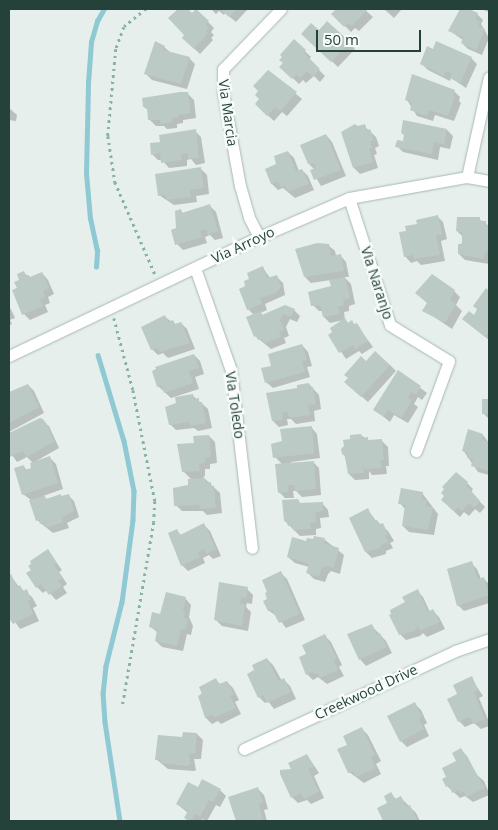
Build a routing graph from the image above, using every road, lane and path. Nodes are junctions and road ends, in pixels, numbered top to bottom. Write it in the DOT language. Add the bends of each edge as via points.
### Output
graph roads {
  1 [pos="146,9"];
  2 [pos="281,9"];
  3 [pos="489,77"];
  4 [pos="467,177"];
  5 [pos="489,181"];
  6 [pos="349,198"];
  7 [pos="259,237"];
  8 [pos="194,268"];
  9 [pos="160,285"];
  10 [pos="110,308"];
  11 [pos="9,356"];
  12 [pos="416,451"];
  13 [pos="252,548"];
  14 [pos="489,639"];
  15 [pos="123,704"];
  16 [pos="244,749"];
  1 -- 9 [label="path" via="124,27 116,49 108,136 115,182"];
  2 -- 7 [label="street, Via Marcia" via="223,70 223,92 240,186"];
  3 -- 4 [label="street"];
  4 -- 5 [label="street, Via Arroyo"];
  4 -- 6 [label="street, Via Arroyo"];
  6 -- 7 [label="street, Via Arroyo"];
  6 -- 12 [label="street, Via Naranjo" via="390,325 449,361"];
  7 -- 8 [label="street, Via Arroyo"];
  8 -- 9 [label="street, Via Arroyo"];
  8 -- 13 [label="street, Via Toledo" via="231,370"];
  9 -- 10 [label="street, Via Arroyo"];
  10 -- 11 [label="street, Via Arroyo"];
  10 -- 15 [label="path" via="133,390 155,501"];
  14 -- 16 [label="street, Creekwood Drive"];
}
